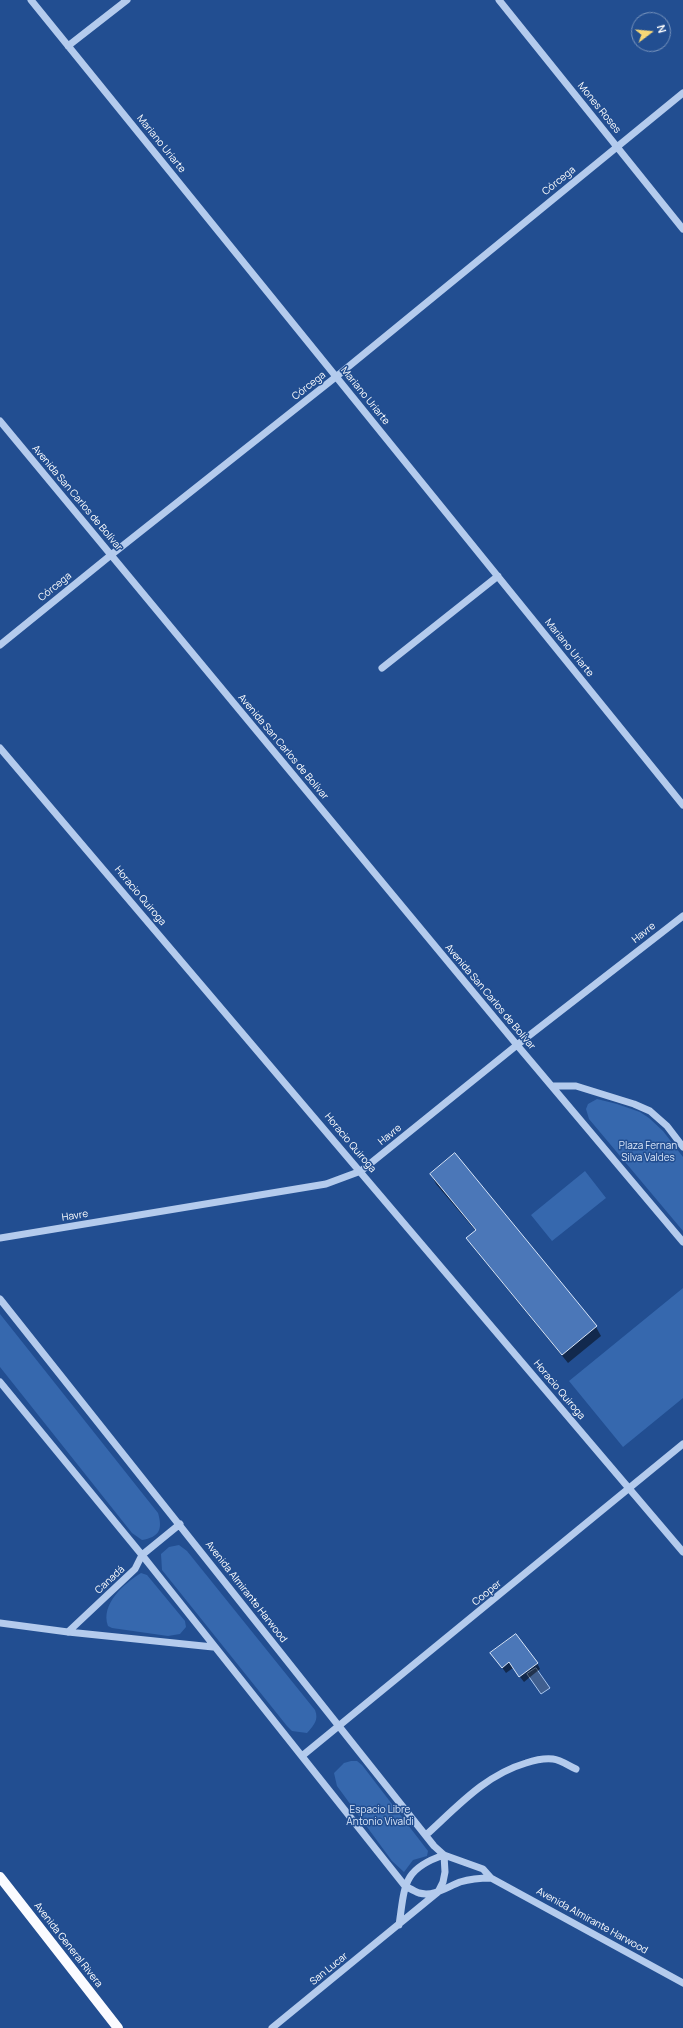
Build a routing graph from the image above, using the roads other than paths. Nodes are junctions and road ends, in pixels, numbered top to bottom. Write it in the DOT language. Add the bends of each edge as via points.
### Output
graph roads {
  1 [pos="31,0"];
  2 [pos="127,0"];
  3 [pos="499,0"];
  4 [pos="68,46"];
  5 [pos="683,93"];
  6 [pos="617,147"];
  7 [pos="683,229"];
  8 [pos="337,376"];
  9 [pos="0,421"];
  10 [pos="111,554"];
  11 [pos="498,576"];
  12 [pos="0,645"];
  13 [pos="382,668"];
  14 [pos="0,748"];
  15 [pos="683,805"];
  16 [pos="683,916"];
  17 [pos="516,1045"];
  18 [pos="552,1086"];
  19 [pos="683,1147"];
  20 [pos="361,1171"];
  21 [pos="0,1238"];
  22 [pos="683,1242"];
  23 [pos="0,1299"];
  24 [pos="0,1382"];
  25 [pos="683,1444"];
  26 [pos="630,1489"];
  27 [pos="180,1524"];
  28 [pos="683,1552"];
  29 [pos="142,1555"];
  30 [pos="0,1623"];
  31 [pos="68,1632"];
  32 [pos="213,1647"];
  33 [pos="340,1726"];
  34 [pos="302,1756"];
  35 [pos="576,1768"];
  36 [pos="426,1835"];
  37 [pos="444,1855"];
  38 [pos="0,1877"];
  39 [pos="491,1878"];
  40 [pos="405,1886"];
  41 [pos="438,1892"];
  42 [pos="399,1925"];
  43 [pos="683,1983"];
  44 [pos="118,2028"];
  45 [pos="272,2028"];
  1 -- 4 [label="street, Mariano Uriarte"];
  2 -- 4 [label="street"];
  3 -- 6 [label="street, Mones Roses"];
  4 -- 8 [label="street, Mariano Uriarte"];
  5 -- 6 [label="street, Córcega"];
  6 -- 7 [label="street, Mones Roses"];
  6 -- 8 [label="street, Córcega"];
  8 -- 10 [label="street, Córcega"];
  8 -- 11 [label="street, Mariano Uriarte"];
  9 -- 10 [label="street, Avenida San Carlos de Bolívar"];
  10 -- 12 [label="street, Córcega"];
  10 -- 17 [label="street, Avenida San Carlos de Bolívar"];
  11 -- 13 [label="street"];
  11 -- 15 [label="street, Mariano Uriarte"];
  14 -- 20 [label="street, Horacio Quiroga"];
  16 -- 17 [label="street, Havre"];
  17 -- 18 [label="street, Avenida San Carlos de Bolívar"];
  17 -- 20 [label="street, Havre"];
  18 -- 19 [label="street" via="576,1086 634,1104 650,1112 667,1126"];
  18 -- 22 [label="street, Avenida San Carlos de Bolívar"];
  20 -- 21 [label="street, Havre" via="326,1184"];
  20 -- 26 [label="street, Horacio Quiroga"];
  23 -- 27 [label="street, Avenida Almirante Harwood"];
  24 -- 29 [label="street"];
  25 -- 26 [label="street, Cooper"];
  26 -- 28 [label="street, Horacio Quiroga"];
  26 -- 33 [label="street, Cooper"];
  27 -- 29 [label="street, Canadá"];
  27 -- 33 [label="street, Avenida Almirante Harwood"];
  29 -- 31 [label="street, Canadá" via="136,1569"];
  29 -- 32 [label="street"];
  30 -- 31 [label="street"];
  31 -- 32 [label="street"];
  32 -- 34 [label="street"];
  33 -- 34 [label="street, Cooper"];
  33 -- 36 [label="street, Avenida Almirante Harwood"];
  34 -- 40 [label="street"];
  35 -- 36 [label="street" via="554,1759 537,1760 513,1767 491,1778 474,1791"];
  36 -- 37 [label="street, Avenida Almirante Harwood"];
  37 -- 39 [label="street, Avenida Almirante Harwood" via="483,1870"];
  37 -- 40 [label="street" via="418,1867"];
  37 -- 41 [label="street, San Lucar" via="445,1872"];
  38 -- 44 [label="main road, Avenida General Rivera"];
  39 -- 41 [label="street" via="475,1878"];
  39 -- 43 [label="street, Avenida Almirante Harwood"];
  40 -- 41 [label="street" via="419,1892"];
  40 -- 42 [label="street"];
  41 -- 42 [label="street, San Lucar"];
  42 -- 45 [label="street, San Lucar"];
}
